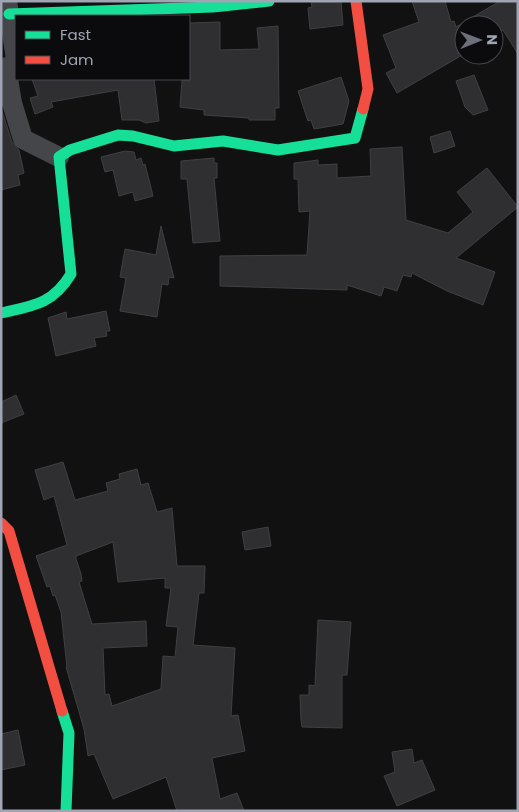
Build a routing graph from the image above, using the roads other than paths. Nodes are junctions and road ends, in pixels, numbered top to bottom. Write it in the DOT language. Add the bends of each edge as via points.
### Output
graph roads {
  1 [pos="269,1"];
  2 [pos="356,1"];
  3 [pos="8,8"];
  4 [pos="10,63"];
  5 [pos="59,157"];
  6 [pos="1,313"];
  7 [pos="1,523"];
  8 [pos="66,811"];
  1 -- 3 [label="street" via="213,7"];
  2 -- 5 [label="street" via="368,89 355,138 278,150 223,141 174,146 118,135 70,150"];
  3 -- 4 [label="street"];
  4 -- 5 [label="street" via="12,103 23,139"];
  5 -- 6 [label="street" via="71,274 63,287 42,304"];
  7 -- 8 [label="street" via="9,531 69,733"];
}
